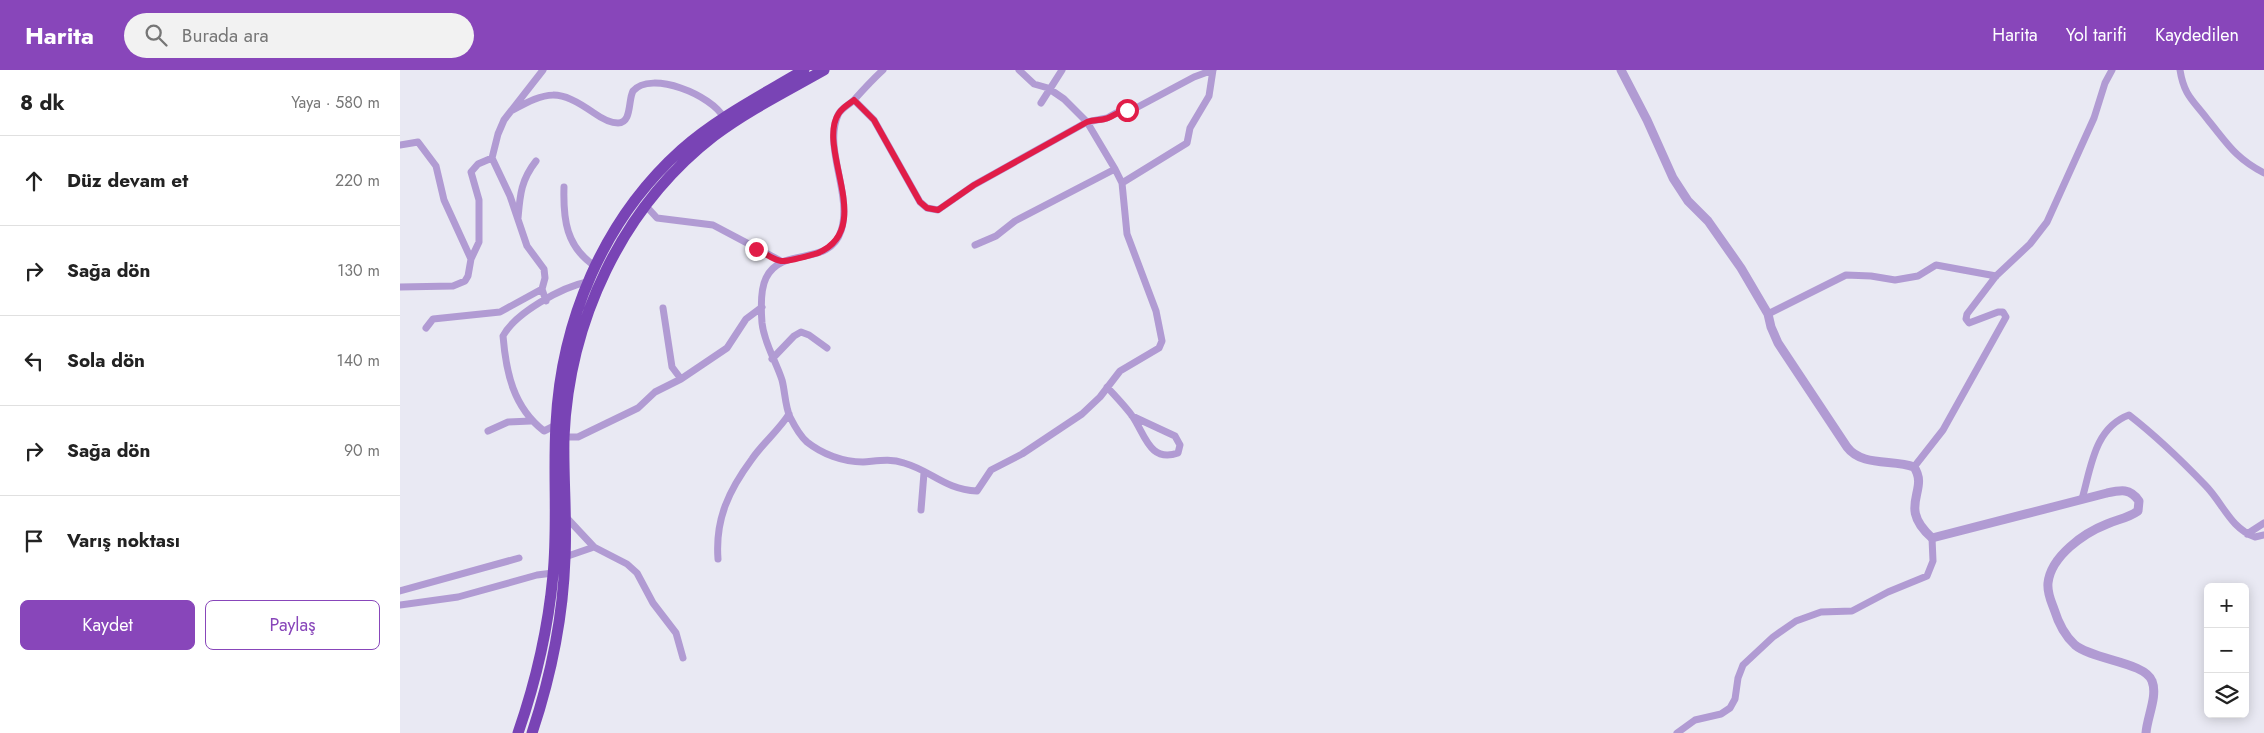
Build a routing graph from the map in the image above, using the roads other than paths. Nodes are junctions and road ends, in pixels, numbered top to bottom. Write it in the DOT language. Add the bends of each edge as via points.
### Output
graph roads {
  1 [pos="543,70"];
  2 [pos="804,70"];
  3 [pos="824,70"];
  4 [pos="883,70"];
  5 [pos="1019,70"];
  6 [pos="1062,70"];
  7 [pos="1213,70"];
  8 [pos="1621,70"];
  9 [pos="2112,70"];
  10 [pos="2180,70"];
  11 [pos="1048,88"];
  12 [pos="854,100"];
  13 [pos="1040,103"];
  14 [pos="511,111"];
  15 [pos="724,118"];
  16 [pos="1087,122"];
  17 [pos="400,144"];
  18 [pos="492,158"];
  19 [pos="536,161"];
  20 [pos="1114,169"];
  21 [pos="2264,173"];
  22 [pos="1122,183"];
  23 [pos="564,187"];
  24 [pos="646,206"];
  25 [pos="518,223"];
  26 [pos="976,245"];
  27 [pos="471,260"];
  28 [pos="781,261"];
  29 [pos="595,266"];
  30 [pos="1996,276"];
  31 [pos="587,282"];
  32 [pos="400,287"];
  33 [pos="542,289"];
  34 [pos="546,301"];
  35 [pos="762,306"];
  36 [pos="663,308"];
  37 [pos="1768,314"];
  38 [pos="426,328"];
  39 [pos="826,348"];
  40 [pos="772,359"];
  41 [pos="681,379"];
  42 [pos="1107,387"];
  43 [pos="789,414"];
  44 [pos="1132,416"];
  45 [pos="530,421"];
  46 [pos="556,425"];
  47 [pos="488,431"];
  48 [pos="564,437"];
  49 [pos="1914,466"];
  50 [pos="924,473"];
  51 [pos="2082,499"];
  52 [pos="921,510"];
  53 [pos="565,516"];
  54 [pos="2264,524"];
  55 [pos="2246,534"];
  56 [pos="2264,535"];
  57 [pos="1932,538"];
  58 [pos="594,547"];
  59 [pos="565,557"];
  60 [pos="520,558"];
  61 [pos="718,558"];
  62 [pos="554,573"];
  63 [pos="400,591"];
  64 [pos="400,606"];
  65 [pos="683,658"];
  66 [pos="518,733"];
  67 [pos="532,733"];
  68 [pos="1677,733"];
  69 [pos="2146,733"];
  1 -- 14 [label="street"];
  2 -- 15 [label="highway"];
  3 -- 24 [label="highway" via="715,136 688,158"];
  4 -- 12 [label="street"];
  5 -- 11 [label="street" via="1034,84"];
  6 -- 11 [label="street"];
  7 -- 16 [label="street" via="1134,109"];
  7 -- 22 [label="street" via="1208,96 1190,128 1187,143"];
  8 -- 37 [label="street" via="1680,190 1708,221"];
  9 -- 30 [label="street" via="2094,118 2046,222 2030,244"];
  10 -- 21 [label="street" via="2190,100 2232,152"];
  11 -- 13 [label="street"];
  11 -- 16 [label="street" via="1064,98"];
  12 -- 16 [label="street" via="878,126 920,202 932,210 938,210 974,185"];
  12 -- 28 [label="street" via="838,114 835,130 844,216 840,235 830,247 809,256"];
  14 -- 15 [label="street" via="541,95 551,94 574,100 599,117 625,122 632,92 638,84 645,79 664,77 706,98"];
  14 -- 18 [label="street" via="498,134"];
  15 -- 29 [label="highway" via="660,170 624,215"];
  16 -- 20 [label="street"];
  17 -- 27 [label="street" via="418,142 433,160 444,200"];
  18 -- 25 [label="street" via="510,196"];
  18 -- 27 [label="street" via="478,164 471,172 479,219 479,242"];
  19 -- 25 [label="street" via="524,177"];
  20 -- 22 [label="street"];
  20 -- 26 [label="street"];
  22 -- 42 [label="street" via="1127,234 1156,311 1162,341 1159,348 1120,371"];
  23 -- 29 [label="street" via="568,235 585,259"];
  24 -- 28 [label="street" via="657,218 714,225"];
  24 -- 48 [label="highway" via="606,268 586,314 570,381"];
  25 -- 33 [label="street" via="527,246 544,269"];
  27 -- 32 [label="street" via="468,276 453,286"];
  28 -- 35 [label="street" via="774,265 765,280"];
  29 -- 31 [label="highway"];
  30 -- 37 [label="street" via="1936,265 1918,276 1895,280 1846,275"];
  30 -- 49 [label="street" via="1969,310 1966,320 1969,323 2003,312 2005,322 1943,430"];
  31 -- 34 [label="street" via="565,289"];
  31 -- 46 [label="highway" via="567,339 559,380"];
  33 -- 34 [label="street"];
  33 -- 38 [label="street" via="500,312 434,319"];
  34 -- 45 [label="street" via="513,321 503,336 508,376"];
  35 -- 40 [label="street" via="762,324"];
  35 -- 41 [label="street" via="746,319 727,348"];
  36 -- 41 [label="street" via="672,367"];
  37 -- 49 [label="street" via="1778,343 1852,454"];
  39 -- 40 [label="street" via="801,332"];
  40 -- 43 [label="street" via="781,377"];
  41 -- 48 [label="street" via="655,392 638,408 578,437"];
  42 -- 44 [label="street"];
  42 -- 50 [label="street" via="1082,414 1022,454 990,470 977,491 943,484"];
  43 -- 50 [label="street" via="805,441 837,458 854,462 894,460"];
  43 -- 61 [label="street" via="753,458 727,499 718,528"];
  44 -- 44 [label="street" via="1148,444 1158,454 1168,457 1178,454 1180,445 1175,436"];
  45 -- 46 [label="street" via="544,431"];
  45 -- 47 [label="street" via="508,422"];
  46 -- 62 [label="highway"];
  48 -- 53 [label="highway"];
  49 -- 57 [label="street" via="1919,479 1915,517"];
  50 -- 52 [label="street"];
  51 -- 55 [label="street" via="2091,455 2108,429 2128,415 2157,437 2207,486 2228,517"];
  51 -- 57 [label="street"];
  51 -- 69 [label="street" via="2123,490 2133,493 2139,501 2138,511 2090,532 2068,549 2054,566 2048,593 2057,618 2074,644 2095,656 2133,666 2152,679 2154,688"];
  53 -- 58 [label="street"];
  53 -- 59 [label="highway"];
  54 -- 55 [label="street"];
  55 -- 56 [label="street"];
  57 -- 68 [label="street" via="1933,561 1927,576 1852,611 1821,612 1796,621 1743,665 1730,708 1721,714 1695,720"];
  58 -- 59 [label="street"];
  58 -- 65 [label="street" via="628,564 637,573 653,603 676,633"];
  59 -- 67 [label="highway" via="552,666"];
  60 -- 63 [label="street"];
  62 -- 64 [label="street" via="458,597"];
  62 -- 66 [label="highway" via="548,625"];
}
